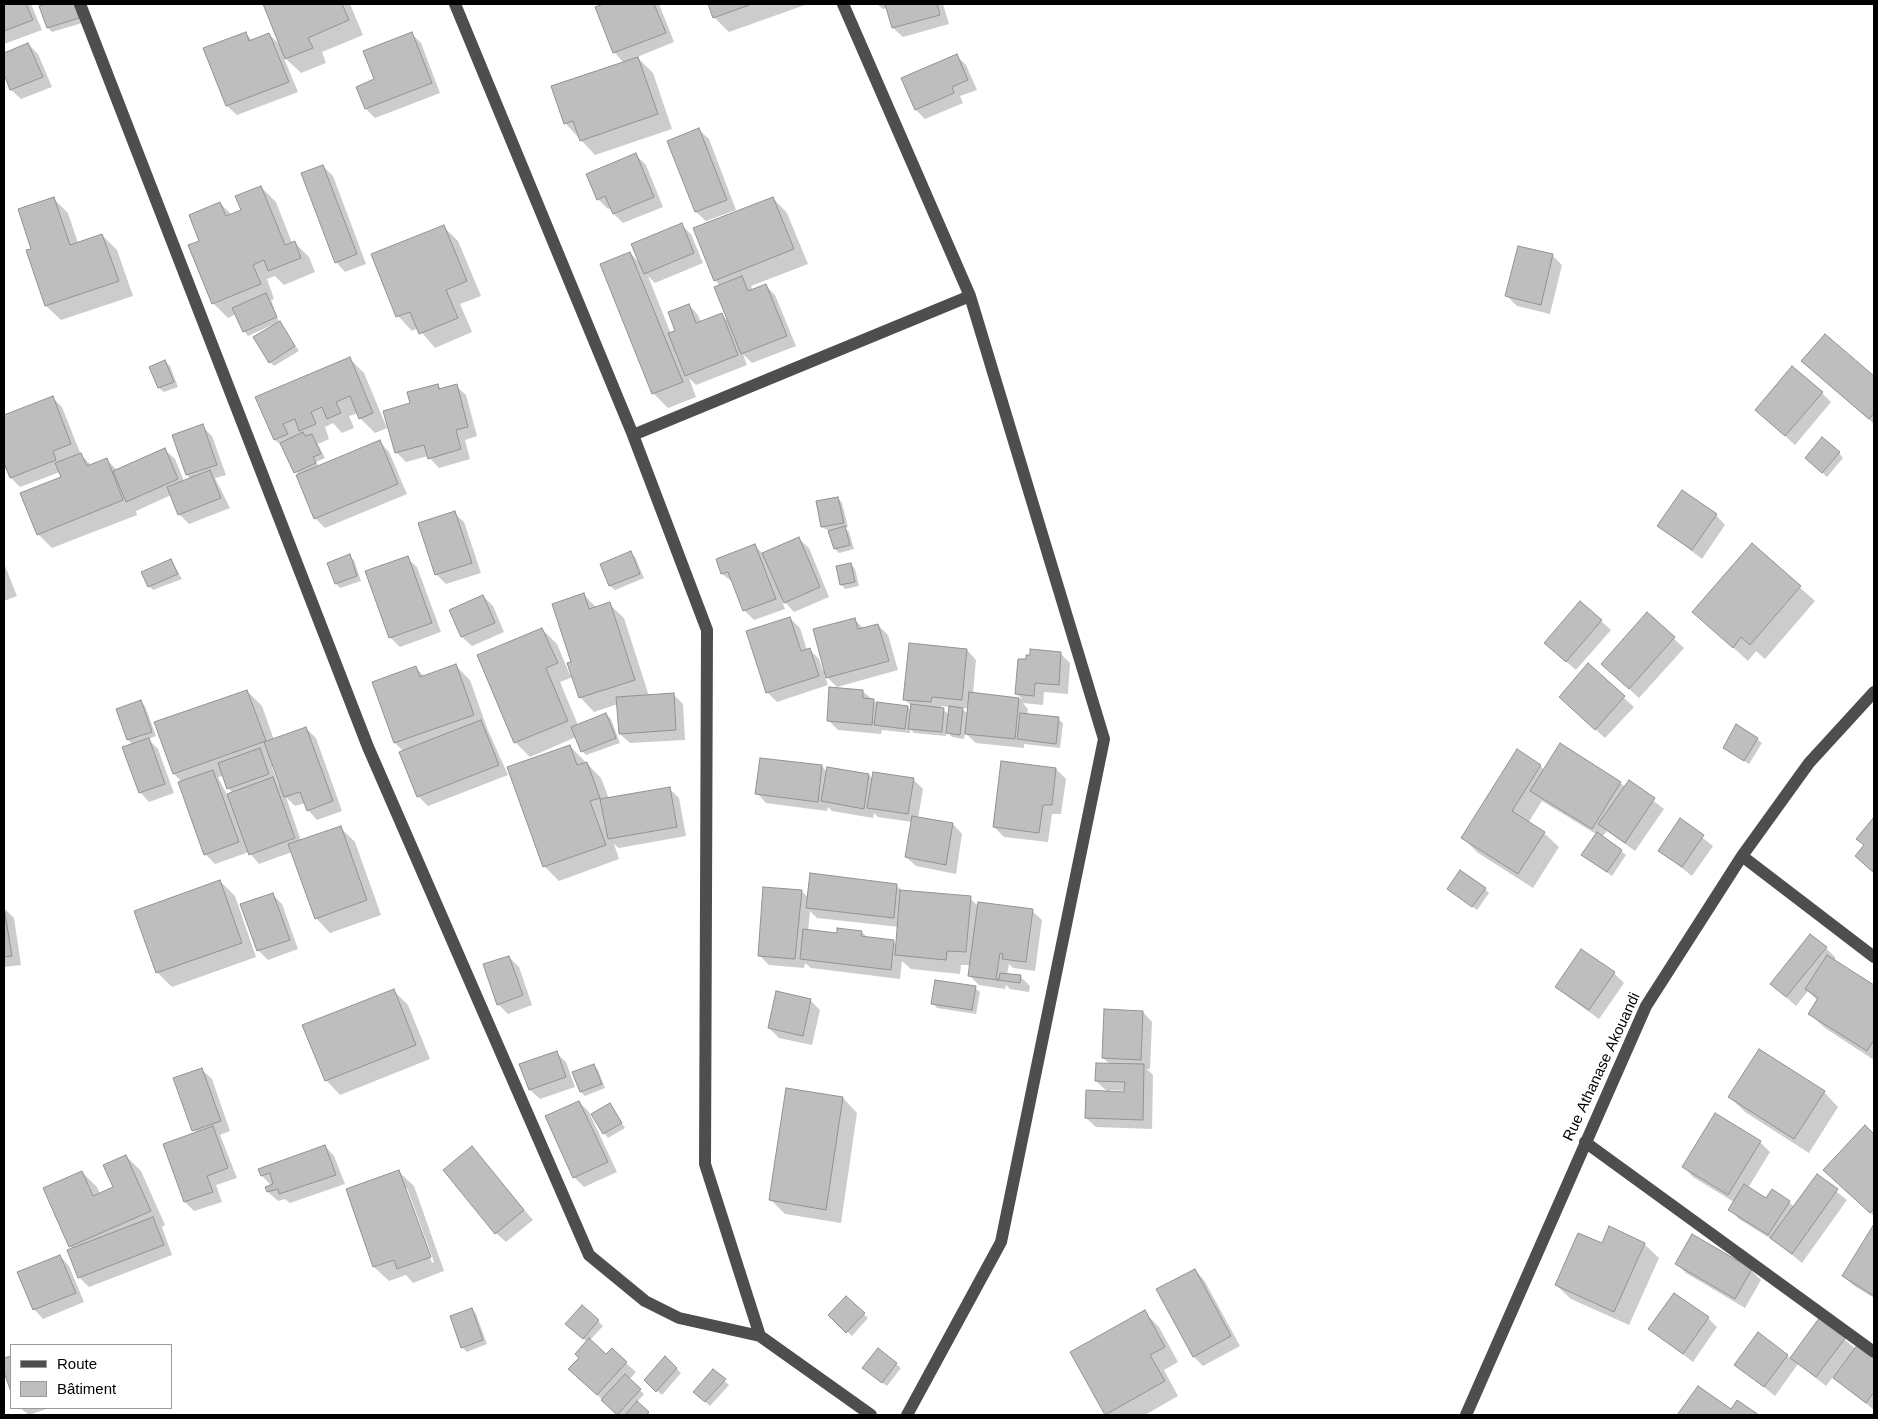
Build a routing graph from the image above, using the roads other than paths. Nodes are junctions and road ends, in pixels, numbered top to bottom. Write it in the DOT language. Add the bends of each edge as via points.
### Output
graph roads {
  1 [pos="80,4"];
  2 [pos="455,4"];
  3 [pos="843,4"];
  4 [pos="970,296"];
  5 [pos="633,436"];
  6 [pos="1874,692"];
  7 [pos="1742,856"];
  8 [pos="1874,957"];
  9 [pos="1585,1142"];
  10 [pos="760,1336"];
  11 [pos="1874,1352"];
  12 [pos="870,1415"];
  13 [pos="907,1415"];
  14 [pos="1466,1415"];
  1 -- 10 [label="street" via="368,747 589,1255 645,1301 679,1318"];
  2 -- 5 [label="street"];
  3 -- 4 [label="street"];
  4 -- 5 [label="street"];
  4 -- 13 [label="street" via="1104,739 1001,1242"];
  5 -- 10 [label="street" via="707,630 705,1164"];
  6 -- 7 [label="street, Rue Athanase Akouandi" via="1809,763"];
  7 -- 8 [label="street"];
  7 -- 9 [label="street, Rue Athanase Akouandi" via="1646,1006"];
  9 -- 11 [label="street"];
  9 -- 14 [label="street, Rue Athanase Akouandi"];
  10 -- 12 [label="street"];
}
